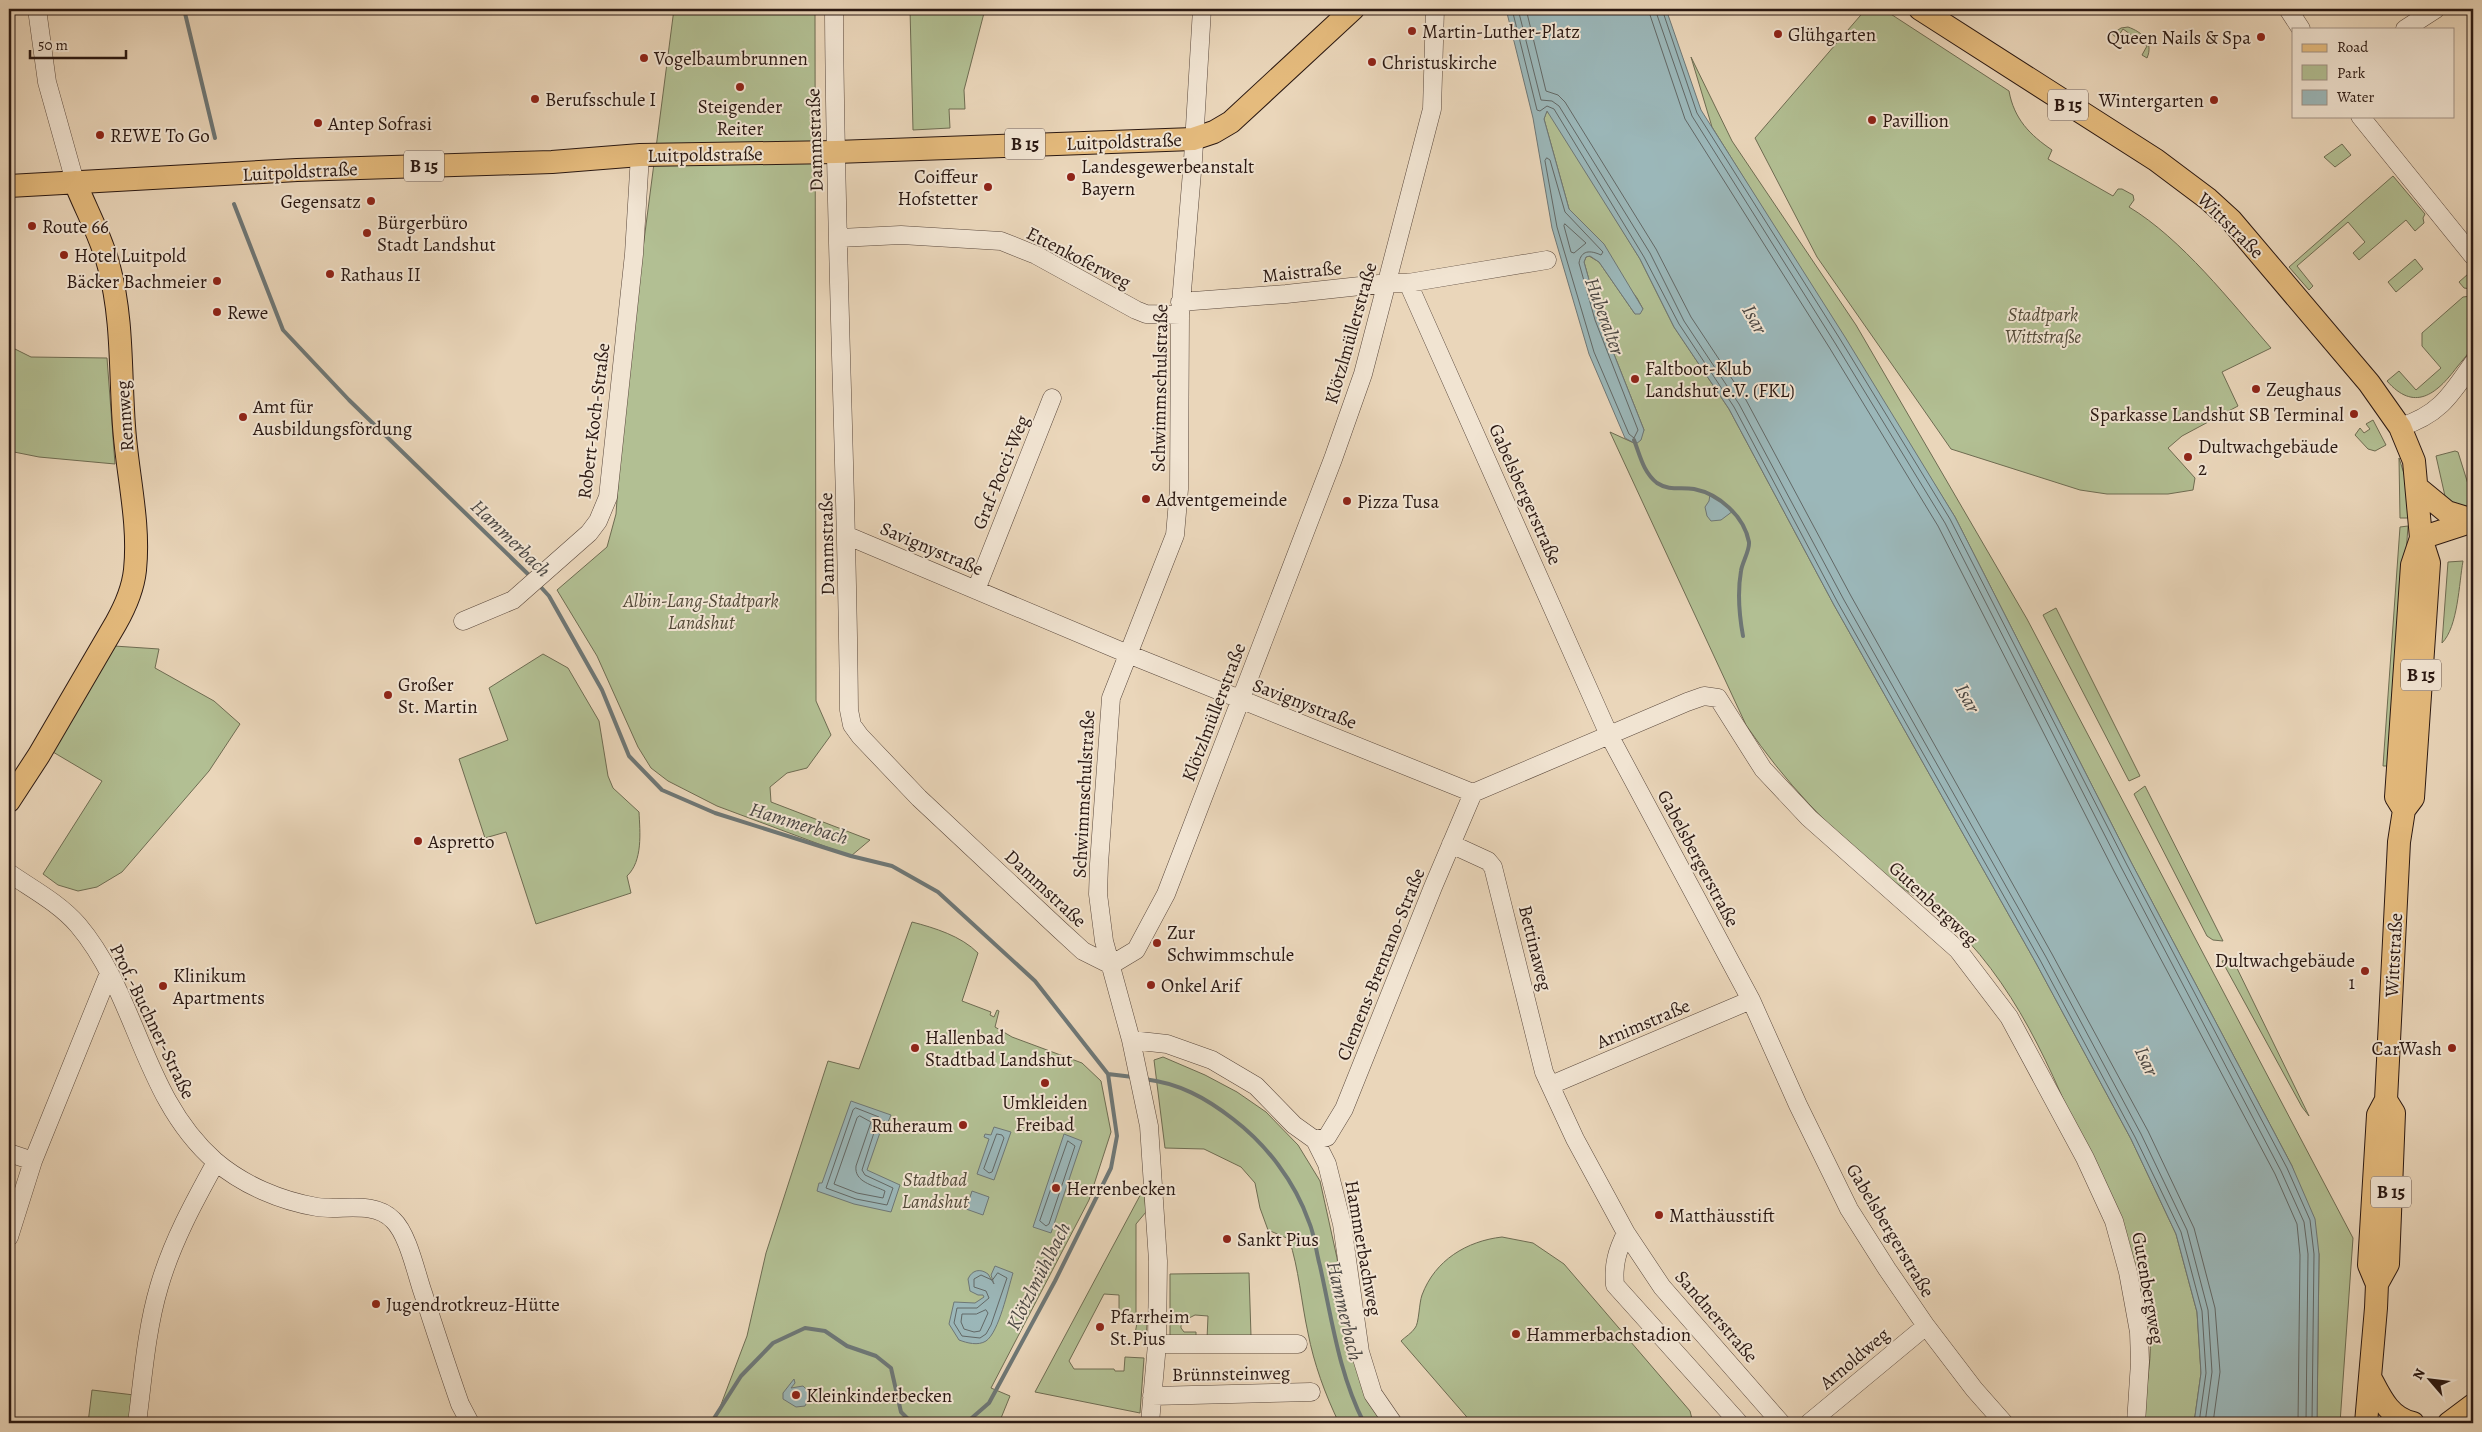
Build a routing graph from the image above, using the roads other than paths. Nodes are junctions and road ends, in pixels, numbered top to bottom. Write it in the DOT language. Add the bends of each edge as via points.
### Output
graph roads {
  1 [pos="37,9"];
  2 [pos="834,9"];
  3 [pos="1202,9"];
  4 [pos="1353,9"];
  5 [pos="1435,9"];
  6 [pos="1920,9"];
  7 [pos="2288,9"];
  8 [pos="2436,9"];
  9 [pos="2300,28"];
  10 [pos="2407,28"];
  11 [pos="2362,118"];
  12 [pos="1193,139"];
  13 [pos="836,152"];
  14 [pos="640,155"];
  15 [pos="75,182"];
  16 [pos="9,186"];
  17 [pos="839,238"];
  18 [pos="2473,256"];
  19 [pos="1547,260"];
  20 [pos="1388,283"];
  21 [pos="1408,283"];
  22 [pos="1180,309"];
  23 [pos="2473,362"];
  24 [pos="1052,398"];
  25 [pos="2400,427"];
  26 [pos="2419,489"];
  27 [pos="2473,520"];
  28 [pos="848,536"];
  29 [pos="2421,538"];
  30 [pos="976,590"];
  31 [pos="463,621"];
  32 [pos="1128,654"];
  33 [pos="1241,701"];
  34 [pos="1609,735"];
  35 [pos="1473,793"];
  36 [pos="9,801"];
  37 [pos="1451,844"];
  38 [pos="9,873"];
  39 [pos="1102,924"];
  40 [pos="1070,940"];
  41 [pos="1111,964"];
  42 [pos="109,973"];
  43 [pos="1751,1000"];
  44 [pos="1131,1040"];
  45 [pos="1551,1085"];
  46 [pos="1315,1140"];
  47 [pos="9,1153"];
  48 [pos="33,1161"];
  49 [pos="216,1162"];
  50 [pos="1626,1232"];
  51 [pos="9,1237"];
  52 [pos="1926,1326"];
  53 [pos="1156,1344"];
  54 [pos="1298,1344"];
  55 [pos="2370,1377"];
  56 [pos="1311,1392"];
  57 [pos="1152,1396"];
  58 [pos="2473,1405"];
  59 [pos="137,1423"];
  60 [pos="470,1423"];
  61 [pos="1150,1423"];
  62 [pos="1393,1423"];
  63 [pos="1739,1423"];
  64 [pos="1781,1423"];
  65 [pos="1809,1423"];
  66 [pos="2004,1423"];
  67 [pos="2136,1423"];
  68 [pos="2366,1423"];
  69 [pos="2413,1423"];
  70 [pos="2449,1423"];
  1 -- 15 [label="street, Rennweg" via="47,82"];
  2 -- 13 [label="street, Dammstraße"];
  3 -- 12 [label="street, Schwimmschulstraße"];
  4 -- 12 [label="main road, Luitpoldstraße / B 15" via="1231,122"];
  5 -- 20 [label="street, Klötzlmüllerstraße" via="1432,109"];
  6 -- 25 [label="main road, Wittstraße / B 15" via="2156,160 2208,199 2258,250 2369,384"];
  7 -- 9 [label="street"];
  8 -- 10 [label="street"];
  11 -- 18 [label="street"];
  12 -- 13 [label="main road, Luitpoldstraße / B 15"];
  12 -- 22 [label="street, Schwimmschulstraße"];
  13 -- 14 [label="main road, Luitpoldstraße / B 15"];
  13 -- 17 [label="street, Dammstraße"];
  14 -- 15 [label="main road, Luitpoldstraße / B 15" via="552,162"];
  14 -- 31 [label="street, Robert-Koch-Straße" via="634,254 608,497 598,521 563,557 513,600"];
  15 -- 16 [label="main road, Luitpoldstraße / B 15"];
  15 -- 36 [label="main road, Rennweg" via="109,264 115,293 135,572 116,623"];
  17 -- 22 [label="street, Ettenkoferweg" via="901,235 1001,241 1036,255 1146,314"];
  17 -- 28 [label="street, Dammstraße"];
  19 -- 21 [label="street, Maistraße"];
  20 -- 21 [label="street, Maistraße"];
  20 -- 22 [label="street, Maistraße"];
  20 -- 33 [label="street, Klötzlmüllerstraße" via="1363,374"];
  21 -- 34 [label="street, Gabelsbergerstraße"];
  22 -- 32 [label="street, Schwimmschulstraße" via="1179,490 1175,535"];
  23 -- 25 [label="street" via="2443,404 2423,418"];
  24 -- 30 [label="street, Graf-Pocci-Weg"];
  25 -- 26 [label="main road, Wittstraße / B 15" via="2414,461"];
  26 -- 27 [label="main road" via="2447,512"];
  26 -- 29 [label="main road, Wittstraße / B 15"];
  27 -- 29 [label="main road"];
  28 -- 30 [label="street, Savignystraße"];
  28 -- 40 [label="street, Dammstraße" via="849,710 852,725 919,798"];
  29 -- 55 [label="main road, Wittstraße / B 15" via="2412,565 2396,797 2404,810 2399,842 2386,1100 2394,1114 2388,1264 2377,1284"];
  30 -- 32 [label="street, Savignystraße"];
  32 -- 33 [label="street, Savignystraße"];
  32 -- 39 [label="street, Schwimmschulstraße" via="1113,689 1109,712 1098,894"];
  33 -- 35 [label="street, Savignystraße"];
  33 -- 41 [label="street, Klötzlmüllerstraße" via="1166,894 1136,950"];
  34 -- 35 [label="street"];
  34 -- 43 [label="street, Gabelsbergerstraße"];
  34 -- 67 [label="street, Gutenbergweg" via="1686,702 1704,696 1718,698 1763,770 1809,818 1958,950 2010,1017 2085,1158 2114,1221 2139,1332"];
  35 -- 37 [label="street, Clemens-Brentano-Straße"];
  37 -- 45 [label="street, Bettinaweg" via="1488,861 1493,867 1544,1072"];
  37 -- 46 [label="street, Clemens-Brentano-Straße" via="1344,1109 1327,1137"];
  38 -- 42 [label="street, Prof.-Buchner-Straße" via="65,912 88,938"];
  39 -- 40 [label="street" via="1090,935"];
  39 -- 41 [label="street, Schwimmschulstraße"];
  40 -- 41 [label="street, Dammstraße" via="1083,951"];
  41 -- 44 [label="street"];
  42 -- 48 [label="street"];
  42 -- 49 [label="street, Prof.-Buchner-Straße" via="160,1088 190,1136"];
  43 -- 45 [label="street, Arnimstraße"];
  43 -- 52 [label="street, Gabelsbergerstraße" via="1798,1105 1850,1208"];
  44 -- 46 [label="street, Hammerbachweg" via="1167,1044 1212,1060 1256,1086 1294,1125"];
  44 -- 53 [label="street" via="1149,1126 1158,1261"];
  45 -- 50 [label="street, Sandnerstraße" via="1575,1139"];
  46 -- 62 [label="street, Hammerbachweg" via="1327,1164 1342,1224 1360,1352 1373,1394"];
  47 -- 48 [label="street"];
  48 -- 51 [label="street"];
  49 -- 59 [label="street" via="184,1221 159,1286"];
  49 -- 60 [label="street, Prof.-Buchner-Straße" via="238,1178 267,1192 315,1207 374,1209 394,1220 413,1264 460,1404"];
  50 -- 63 [label="street" via="1617,1250 1615,1285"];
  50 -- 64 [label="street, Sandnerstraße" via="1662,1287"];
  52 -- 65 [label="street, Arnoldweg"];
  52 -- 66 [label="street, Gabelsbergerstraße"];
  53 -- 54 [label="street"];
  53 -- 57 [label="street"];
  55 -- 68 [label="main road, Wittstraße"];
  55 -- 69 [label="main road" via="2387,1407"];
  56 -- 57 [label="street, Brünnsteinweg"];
  57 -- 61 [label="street"];
  58 -- 70 [label="main road"];
}
